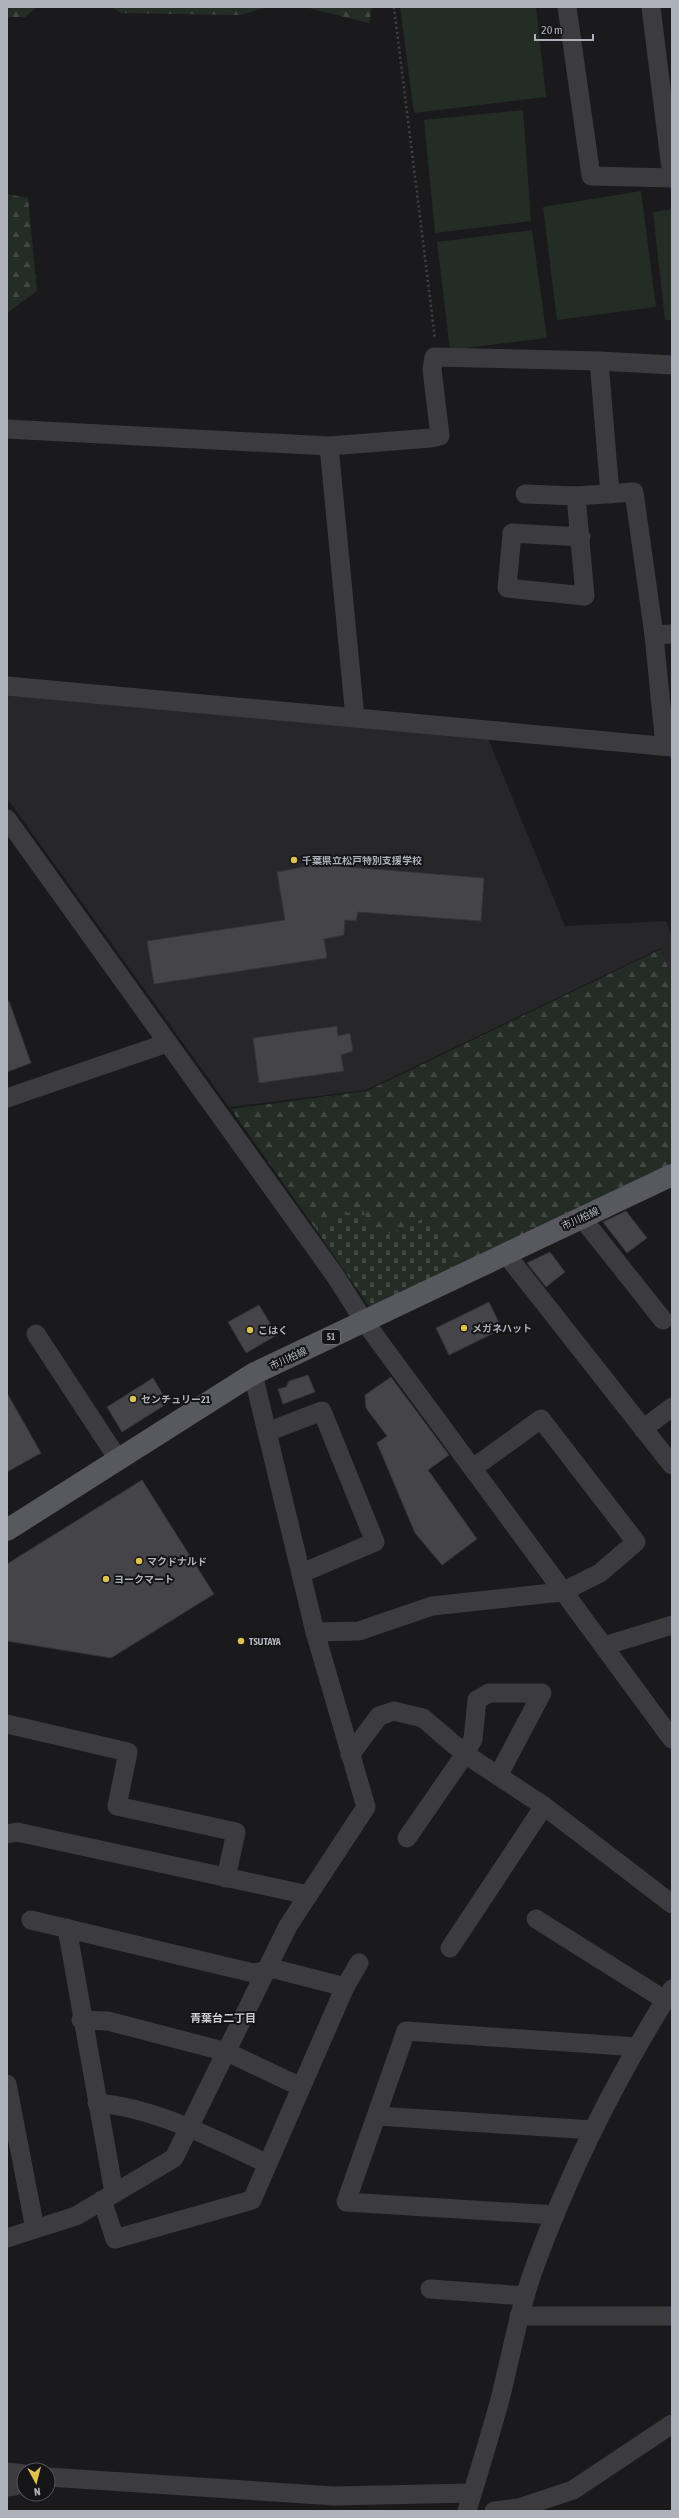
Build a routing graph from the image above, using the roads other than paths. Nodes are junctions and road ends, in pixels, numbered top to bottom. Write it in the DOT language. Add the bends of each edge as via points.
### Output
graph roads {
  1 [pos="567,7"];
  2 [pos="651,7"];
  3 [pos="672,178"];
  4 [pos="599,361"];
  5 [pos="672,365"];
  6 [pos="7,430"];
  7 [pos="329,446"];
  8 [pos="525,494"];
  9 [pos="610,494"];
  10 [pos="576,496"];
  11 [pos="581,536"];
  12 [pos="663,634"];
  13 [pos="7,686"];
  14 [pos="355,718"];
  15 [pos="668,746"];
  16 [pos="7,819"];
  17 [pos="167,1043"];
  18 [pos="7,1098"];
  19 [pos="672,1174"];
  20 [pos="582,1218"];
  21 [pos="505,1253"];
  22 [pos="663,1320"];
  23 [pos="364,1321"];
  24 [pos="36,1334"];
  25 [pos="253,1374"];
  26 [pos="672,1407"];
  27 [pos="643,1429"];
  28 [pos="267,1432"];
  29 [pos="118,1460"];
  30 [pos="672,1465"];
  31 [pos="473,1468"];
  32 [pos="7,1530"];
  33 [pos="302,1573"];
  34 [pos="562,1592"];
  35 [pos="672,1624"];
  36 [pos="315,1632"];
  37 [pos="604,1646"];
  38 [pos="7,1724"];
  39 [pos="670,1732"];
  40 [pos="350,1754"];
  41 [pos="465,1754"];
  42 [pos="498,1776"];
  43 [pos="544,1806"];
  44 [pos="7,1834"];
  45 [pos="407,1838"];
  46 [pos="226,1878"];
  47 [pos="308,1895"];
  48 [pos="672,1904"];
  49 [pos="536,1919"];
  50 [pos="32,1920"];
  51 [pos="67,1928"];
  52 [pos="450,1948"];
  53 [pos="359,1963"];
  54 [pos="266,1971"];
  55 [pos="345,1987"];
  56 [pos="669,1995"];
  57 [pos="81,2020"];
  58 [pos="637,2047"];
  59 [pos="227,2052"];
  60 [pos="7,2084"];
  61 [pos="301,2087"];
  62 [pos="97,2103"];
  63 [pos="378,2116"];
  64 [pos="190,2128"];
  65 [pos="593,2130"];
  66 [pos="266,2163"];
  67 [pos="108,2196"];
  68 [pos="555,2215"];
  69 [pos="35,2229"];
  70 [pos="7,2238"];
  71 [pos="430,2289"];
  72 [pos="525,2296"];
  73 [pos="519,2316"];
  74 [pos="672,2316"];
  75 [pos="672,2424"];
  76 [pos="56,2478"];
  77 [pos="472,2493"];
  78 [pos="467,2511"];
  79 [pos="494,2511"];
  1 -- 3 [label="street" via="591,176"];
  2 -- 3 [label="street"];
  4 -- 5 [label="street"];
  4 -- 7 [label="street" via="434,357 432,369 440,436"];
  4 -- 9 [label="street"];
  6 -- 7 [label="street"];
  7 -- 14 [label="street"];
  8 -- 10 [label="street"];
  9 -- 10 [label="street"];
  9 -- 12 [label="street" via="634,492"];
  10 -- 11 [label="street"];
  11 -- 11 [label="street" via="585,596 507,588 512,533"];
  12 -- 15 [label="street"];
  13 -- 14 [label="street"];
  14 -- 15 [label="street"];
  16 -- 17 [label="street"];
  17 -- 18 [label="street"];
  17 -- 23 [label="street" via="334,1274"];
  19 -- 20 [label="main road, 市川柏線 / 51"];
  20 -- 21 [label="main road, 市川柏線 / 51"];
  20 -- 22 [label="street"];
  21 -- 23 [label="main road, 市川柏線 / 51"];
  21 -- 27 [label="street"];
  23 -- 25 [label="main road, 市川柏線 / 51"];
  23 -- 31 [label="street"];
  24 -- 29 [label="street"];
  25 -- 28 [label="street"];
  25 -- 29 [label="main road, 市川柏線 / 51"];
  26 -- 27 [label="street"];
  27 -- 30 [label="street"];
  28 -- 33 [label="street"];
  28 -- 33 [label="street" via="322,1411 375,1542"];
  29 -- 32 [label="main road, 市川柏線 / 51"];
  31 -- 34 [label="street"];
  31 -- 34 [label="street" via="541,1419 636,1542 600,1573"];
  33 -- 36 [label="street"];
  34 -- 36 [label="street" via="432,1606 359,1632"];
  34 -- 37 [label="street"];
  35 -- 37 [label="street"];
  36 -- 40 [label="street"];
  37 -- 39 [label="street"];
  38 -- 46 [label="street" via="128,1752 117,1806 236,1832"];
  40 -- 41 [label="street" via="379,1716 394,1710 424,1718"];
  40 -- 47 [label="street" via="366,1806"];
  41 -- 42 [label="street"];
  41 -- 42 [label="street" via="473,1739 477,1700 489,1693 542,1693"];
  41 -- 45 [label="street"];
  42 -- 43 [label="street"];
  43 -- 48 [label="street"];
  43 -- 52 [label="street"];
  44 -- 46 [label="street" via="17,1832"];
  46 -- 47 [label="street"];
  47 -- 54 [label="street" via="288,1926"];
  49 -- 56 [label="street"];
  50 -- 51 [label="street"];
  51 -- 54 [label="street" via="252,1973"];
  51 -- 57 [label="street"];
  53 -- 55 [label="street"];
  54 -- 55 [label="street" via="275,1969"];
  54 -- 59 [label="street"];
  55 -- 61 [label="street"];
  56 -- 58 [label="street"];
  57 -- 59 [label="street" via="108,2021"];
  57 -- 62 [label="street"];
  58 -- 63 [label="street" via="406,2031"];
  58 -- 65 [label="street"];
  59 -- 61 [label="street"];
  59 -- 64 [label="street"];
  60 -- 69 [label="street"];
  61 -- 66 [label="street"];
  62 -- 64 [label="street" via="113,2105"];
  62 -- 67 [label="street"];
  63 -- 65 [label="street"];
  63 -- 68 [label="street" via="346,2202"];
  64 -- 66 [label="street"];
  64 -- 67 [label="street" via="174,2158"];
  65 -- 68 [label="street"];
  66 -- 67 [label="street" via="252,2200 115,2239"];
  67 -- 69 [label="street" via="76,2216"];
  68 -- 72 [label="street"];
  69 -- 70 [label="street"];
  71 -- 72 [label="street"];
  72 -- 73 [label="street"];
  73 -- 74 [label="street"];
  73 -- 77 [label="street" via="499,2403"];
  75 -- 79 [label="street" via="572,2490 519,2508"];
  76 -- 77 [label="street" via="334,2496"];
  77 -- 78 [label="street"];
}
